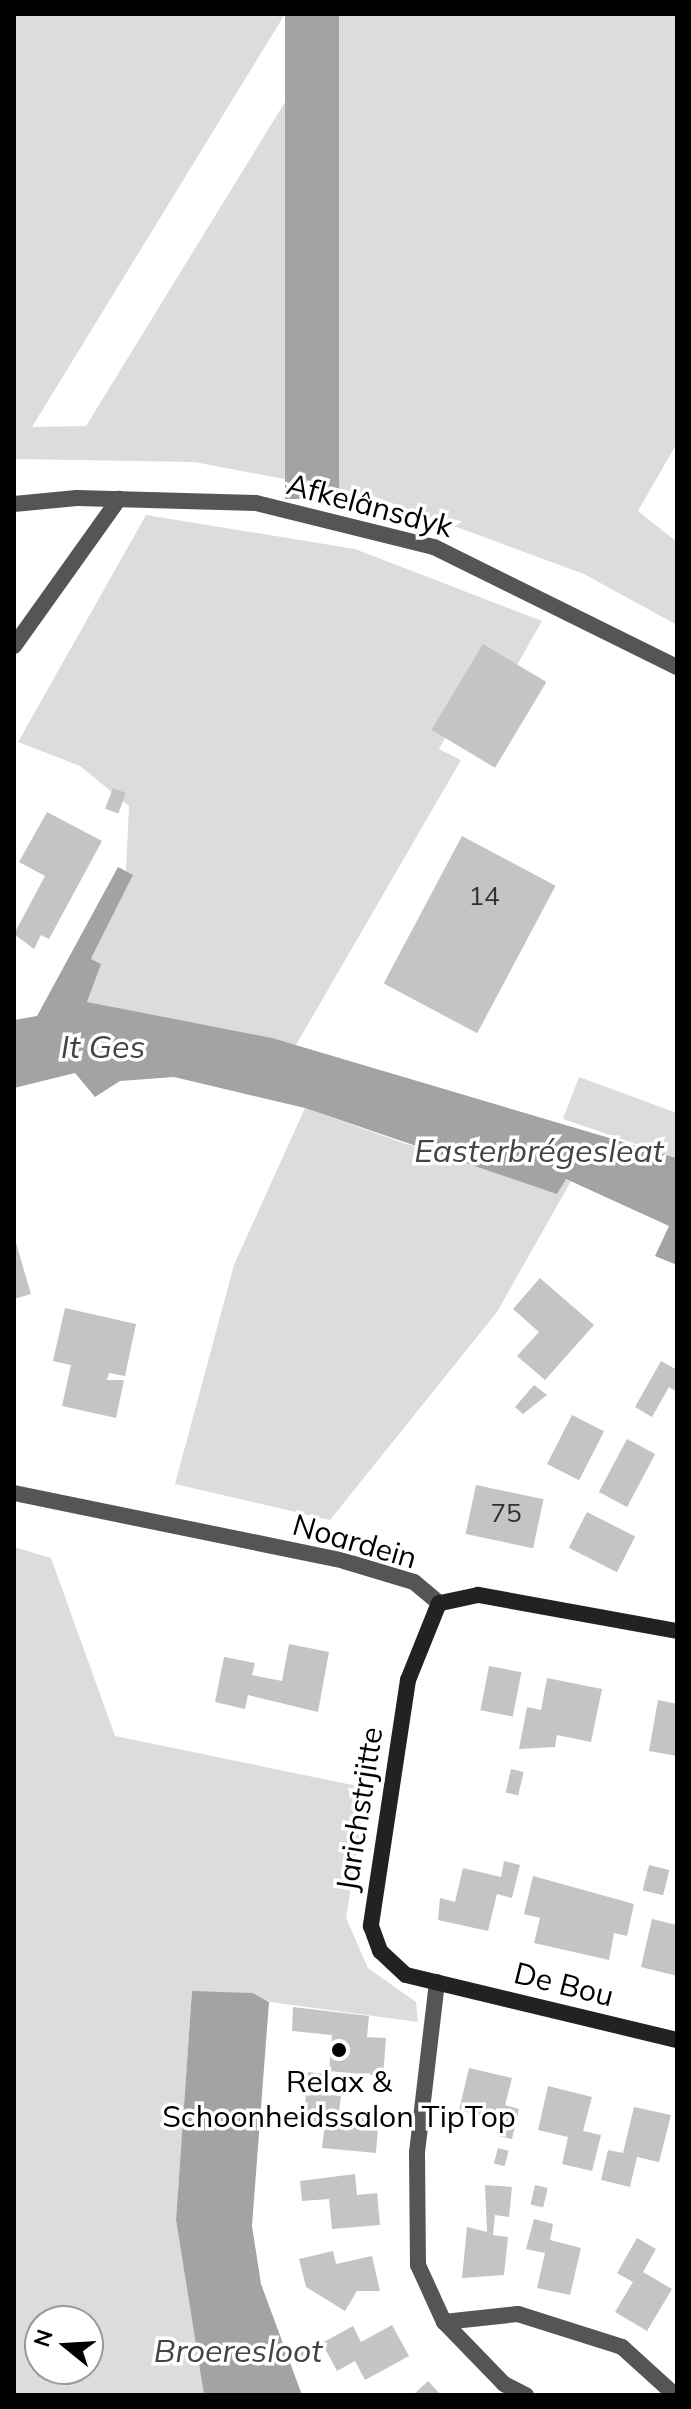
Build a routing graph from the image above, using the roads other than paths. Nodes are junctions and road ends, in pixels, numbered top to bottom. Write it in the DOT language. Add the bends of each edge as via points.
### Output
graph roads {
  1 [pos="119,499"];
  2 [pos="14,504"];
  3 [pos="14,646"];
  4 [pos="677,667"];
  5 [pos="14,1493"];
  6 [pos="439,1603"];
  7 [pos="677,1631"];
  8 [pos="437,1982"];
  9 [pos="677,2040"];
  10 [pos="444,2322"];
  11 [pos="526,2395"];
  12 [pos="675,2395"];
  1 -- 2 [label="street, Afkelânsdyk"];
  1 -- 3 [label="street"];
  1 -- 4 [label="street, Afkelânsdyk" via="256,503 434,547"];
  5 -- 6 [label="street, Noardein" via="344,1561 414,1582"];
  6 -- 7 [label="street, Noardein" via="478,1595"];
  6 -- 8 [label="street, Jarichstrjitte" via="408,1680 371,1926 380,1951 406,1975"];
  8 -- 9 [label="street, De Bou"];
  8 -- 10 [label="street" via="417,2152 418,2265"];
  10 -- 11 [label="street" via="504,2384"];
  10 -- 12 [label="street" via="518,2314 563,2328 622,2347"];
}
